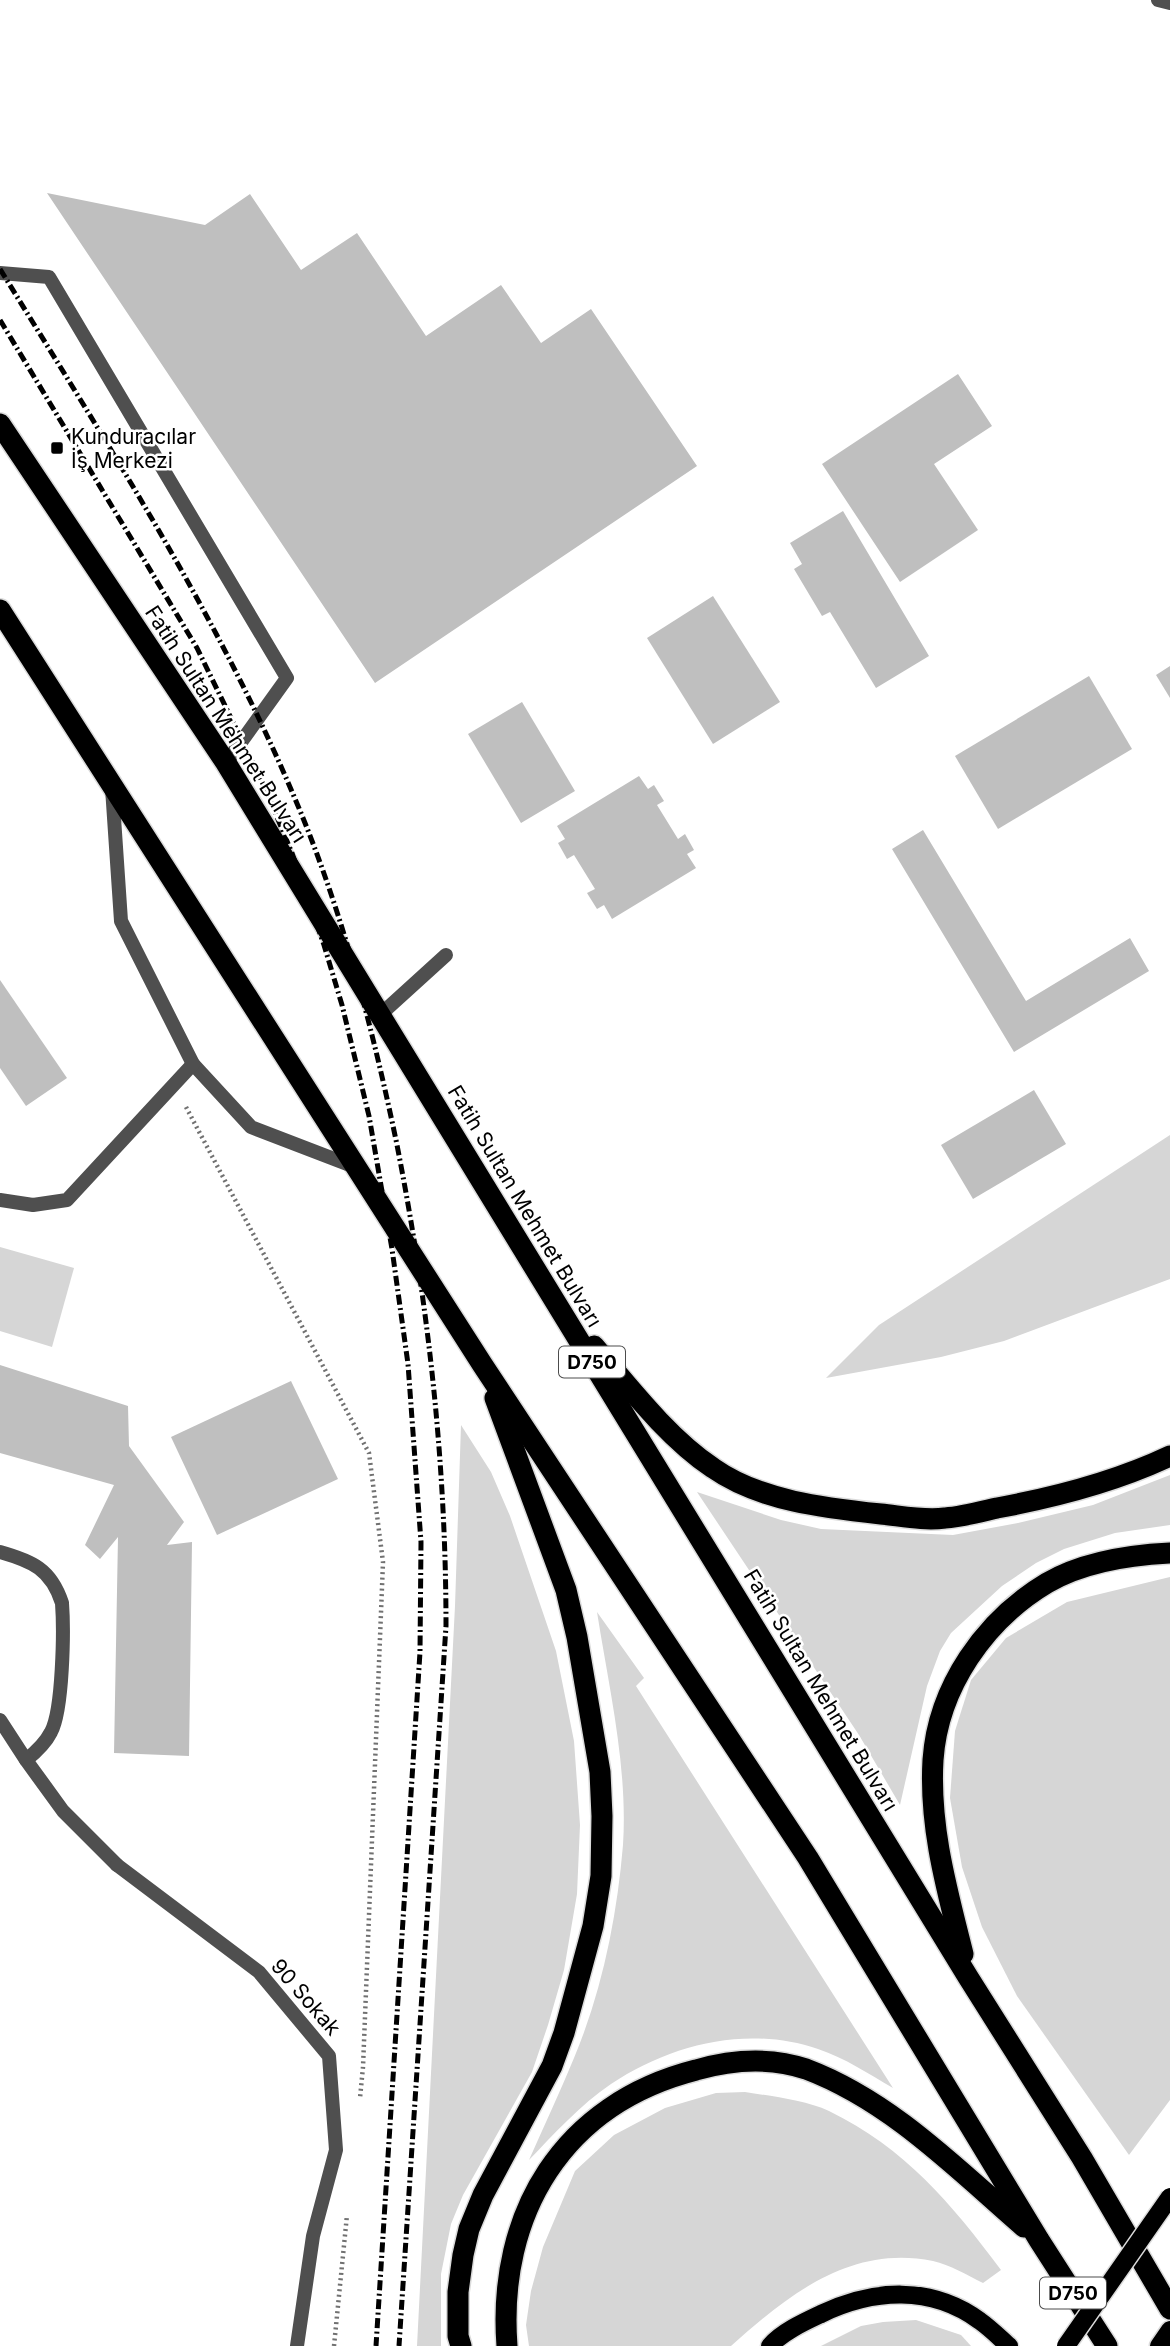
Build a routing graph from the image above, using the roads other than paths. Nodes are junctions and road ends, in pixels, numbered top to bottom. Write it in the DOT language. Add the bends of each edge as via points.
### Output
graph roads {
  1 [pos="1158,0"];
  2 [pos="1170,3"];
  3 [pos="0,273"];
  4 [pos="0,424"];
  5 [pos="0,610"];
  6 [pos="226,763"];
  7 [pos="112,786"];
  8 [pos="446,955"];
  9 [pos="380,1015"];
  10 [pos="193,1064"];
  11 [pos="355,1167"];
  12 [pos="0,1200"];
  13 [pos="554,1301"];
  14 [pos="482,1364"];
  15 [pos="1170,1456"];
  16 [pos="0,1552"];
  17 [pos="1170,1553"];
  18 [pos="0,1720"];
  19 [pos="26,1760"];
  20 [pos="968,1977"];
  21 [pos="1170,2197"];
  22 [pos="1039,2240"];
  23 [pos="1170,2309"];
  24 [pos="1170,2330"];
  25 [pos="297,2346"];
  26 [pos="461,2346"];
  27 [pos="507,2346"];
  28 [pos="770,2346"];
  29 [pos="1009,2346"];
  30 [pos="1066,2346"];
  31 [pos="1107,2346"];
  32 [pos="1159,2346"];
  1 -- 2 [label="street"];
  3 -- 6 [label="street" via="49,277 288,678"];
  4 -- 6 [label="highway, Fatih Sultan Mehmet Bulvarı / D750"];
  5 -- 7 [label="highway, D750"];
  6 -- 9 [label="highway, Fatih Sultan Mehmet Bulvarı / D750"];
  7 -- 10 [label="street" via="121,921"];
  7 -- 11 [label="highway, D750"];
  8 -- 9 [label="street"];
  9 -- 13 [label="highway, Fatih Sultan Mehmet Bulvarı / D750"];
  10 -- 11 [label="street" via="251,1127"];
  10 -- 12 [label="street" via="67,1200 33,1205"];
  11 -- 14 [label="highway, D750"];
  13 -- 15 [label="highway" via="645,1404 713,1469 751,1488 804,1503 943,1519 1055,1497"];
  13 -- 20 [label="highway, Fatih Sultan Mehmet Bulvarı / D750"];
  14 -- 22 [label="highway, D750" via="808,1858"];
  14 -- 26 [label="highway" via="566,1590 600,1772 601,1876 593,1926 552,2066 469,2229 458,2292"];
  16 -- 19 [label="street" via="40,1567 62,1603 58,1713 50,1735"];
  17 -- 20 [label="highway" via="1134,1555 1048,1583 1010,1610 957,1676 940,1718 933,1759 933,1803 938,1854"];
  18 -- 19 [label="street, 90 Sokak"];
  19 -- 25 [label="street, 90 Sokak" via="64,1811 117,1865 259,1972 328,2056 336,2150 313,2236"];
  20 -- 23 [label="highway, Fatih Sultan Mehmet Bulvarı / D750"];
  21 -- 30 [label="main road, bridge"];
  22 -- 27 [label="highway" via="880,2107 804,2069 765,2061 724,2062 676,2075 628,2098 593,2119 561,2150 540,2182 515,2246 505,2312"];
  22 -- 31 [label="highway, D750"];
  24 -- 32 [label="main road"];
  28 -- 29 [label="main road" via="842,2304 874,2295 912,2293 947,2303 979,2320"];
}
